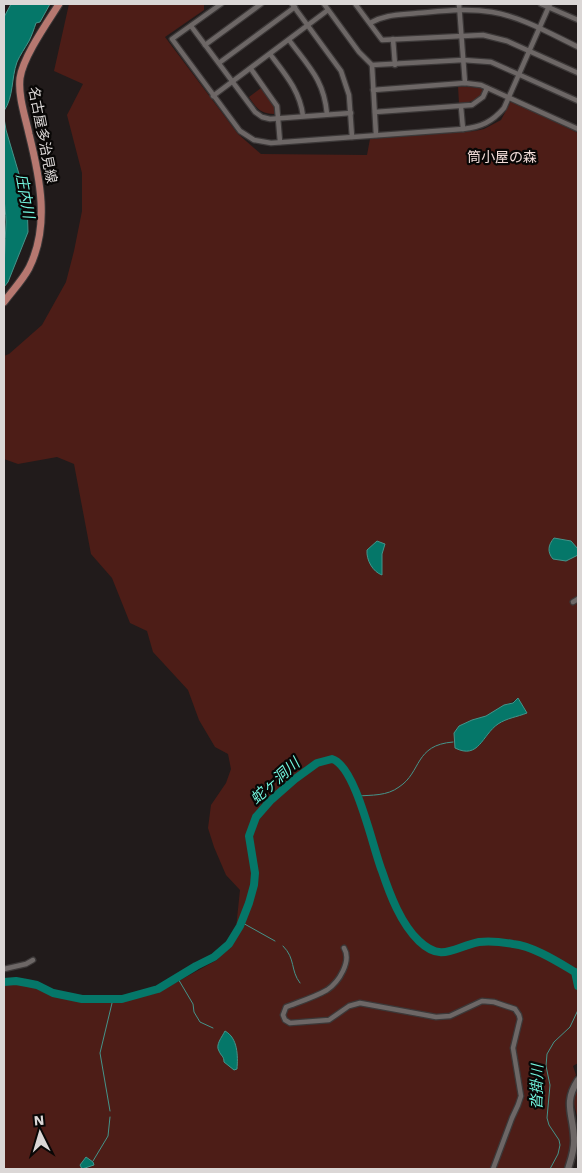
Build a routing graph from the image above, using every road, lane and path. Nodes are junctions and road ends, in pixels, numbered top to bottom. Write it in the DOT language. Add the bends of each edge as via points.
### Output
graph roads {
  1 [pos="59,4"];
  2 [pos="221,4"];
  3 [pos="261,4"];
  4 [pos="324,4"];
  5 [pos="356,4"];
  6 [pos="459,4"];
  7 [pos="541,4"];
  8 [pos="549,5"];
  9 [pos="208,6"];
  10 [pos="294,6"];
  11 [pos="328,10"];
  12 [pos="459,10"];
  13 [pos="212,11"];
  14 [pos="578,20"];
  15 [pos="370,23"];
  16 [pos="192,26"];
  17 [pos="309,26"];
  18 [pos="539,29"];
  19 [pos="461,34"];
  20 [pos="289,40"];
  21 [pos="393,40"];
  22 [pos="205,44"];
  23 [pos="578,47"];
  24 [pos="529,52"];
  25 [pos="270,54"];
  26 [pos="463,60"];
  27 [pos="219,63"];
  28 [pos="372,65"];
  29 [pos="395,65"];
  30 [pos="251,69"];
  31 [pos="578,73"];
  32 [pos="518,74"];
  33 [pos="233,82"];
  34 [pos="465,83"];
  35 [pos="488,88"];
  36 [pos="373,90"];
  37 [pos="214,96"];
  38 [pos="508,98"];
  39 [pos="578,101"];
  40 [pos="461,107"];
  41 [pos="375,112"];
  42 [pos="351,113"];
  43 [pos="327,114"];
  44 [pos="303,116"];
  45 [pos="278,118"];
  46 [pos="578,129"];
  47 [pos="463,130"];
  48 [pos="376,135"];
  49 [pos="352,137"];
  50 [pos="280,142"];
  51 [pos="4,302"];
  52 [pos="578,599"];
  53 [pos="573,602"];
  54 [pos="344,948"];
  55 [pos="33,960"];
  56 [pos="4,969"];
  57 [pos="578,1080"];
  58 [pos="493,1169"];
  59 [pos="568,1169"];
  1 -- 51 [label="main road, 名古屋多治見線" via="21,73 20,90 39,175 41,215 36,250 29,268"];
  2 -- 13 [label="street"];
  3 -- 22 [label="street"];
  4 -- 11 [label="street"];
  5 -- 15 [label="street"];
  6 -- 12 [label="street"];
  7 -- 8 [label="street"];
  8 -- 14 [label="street"];
  8 -- 18 [label="street"];
  9 -- 13 [label="street"];
  10 -- 17 [label="street"];
  10 -- 27 [label="street"];
  11 -- 17 [label="street"];
  11 -- 28 [label="street"];
  12 -- 15 [label="street" via="385,16"];
  12 -- 18 [label="street" via="493,12"];
  12 -- 19 [label="street"];
  13 -- 16 [label="street"];
  15 -- 21 [label="street" via="382,40"];
  16 -- 22 [label="street"];
  16 -- 37 [label="street" via="172,39"];
  17 -- 20 [label="street"];
  17 -- 42 [label="street" via="341,71"];
  18 -- 23 [label="street"];
  18 -- 24 [label="street"];
  19 -- 21 [label="street"];
  19 -- 24 [label="street" via="483,34"];
  19 -- 26 [label="street"];
  20 -- 25 [label="street"];
  20 -- 43 [label="street" via="320,84"];
  21 -- 29 [label="street"];
  22 -- 27 [label="street"];
  24 -- 31 [label="street"];
  24 -- 32 [label="street"];
  25 -- 30 [label="street"];
  25 -- 44 [label="street" via="296,90"];
  26 -- 29 [label="street"];
  26 -- 32 [label="street" via="491,62"];
  26 -- 34 [label="street"];
  27 -- 33 [label="street"];
  28 -- 29 [label="street"];
  28 -- 36 [label="street"];
  30 -- 33 [label="street"];
  30 -- 45 [label="street" via="275,101"];
  32 -- 38 [label="street"];
  32 -- 39 [label="street"];
  33 -- 37 [label="street"];
  33 -- 45 [label="street" via="255,112 262,117"];
  34 -- 35 [label="street"];
  34 -- 36 [label="street"];
  35 -- 38 [label="street"];
  35 -- 40 [label="street" via="476,104"];
  36 -- 41 [label="street"];
  37 -- 50 [label="street" via="247,136 264,142"];
  38 -- 46 [label="street"];
  38 -- 47 [label="street" via="504,108 491,121"];
  40 -- 41 [label="street"];
  40 -- 47 [label="street"];
  41 -- 48 [label="street"];
  42 -- 43 [label="street"];
  42 -- 49 [label="street"];
  43 -- 44 [label="street"];
  44 -- 45 [label="street"];
  45 -- 50 [label="street"];
  47 -- 48 [label="street"];
  48 -- 49 [label="street"];
  49 -- 50 [label="street"];
  52 -- 53 [label="street"];
  54 -- 58 [label="street" via="346,964 335,982 327,990 286,1007 285,1020 290,1023 329,1020 349,1006 360,1003 436,1017 450,1016 476,1002 488,1000 518,1012 520,1019 513,1048 520,1101"];
  55 -- 56 [label="street"];
  57 -- 59 [label="main road" via="569,1099 574,1147"];
}
